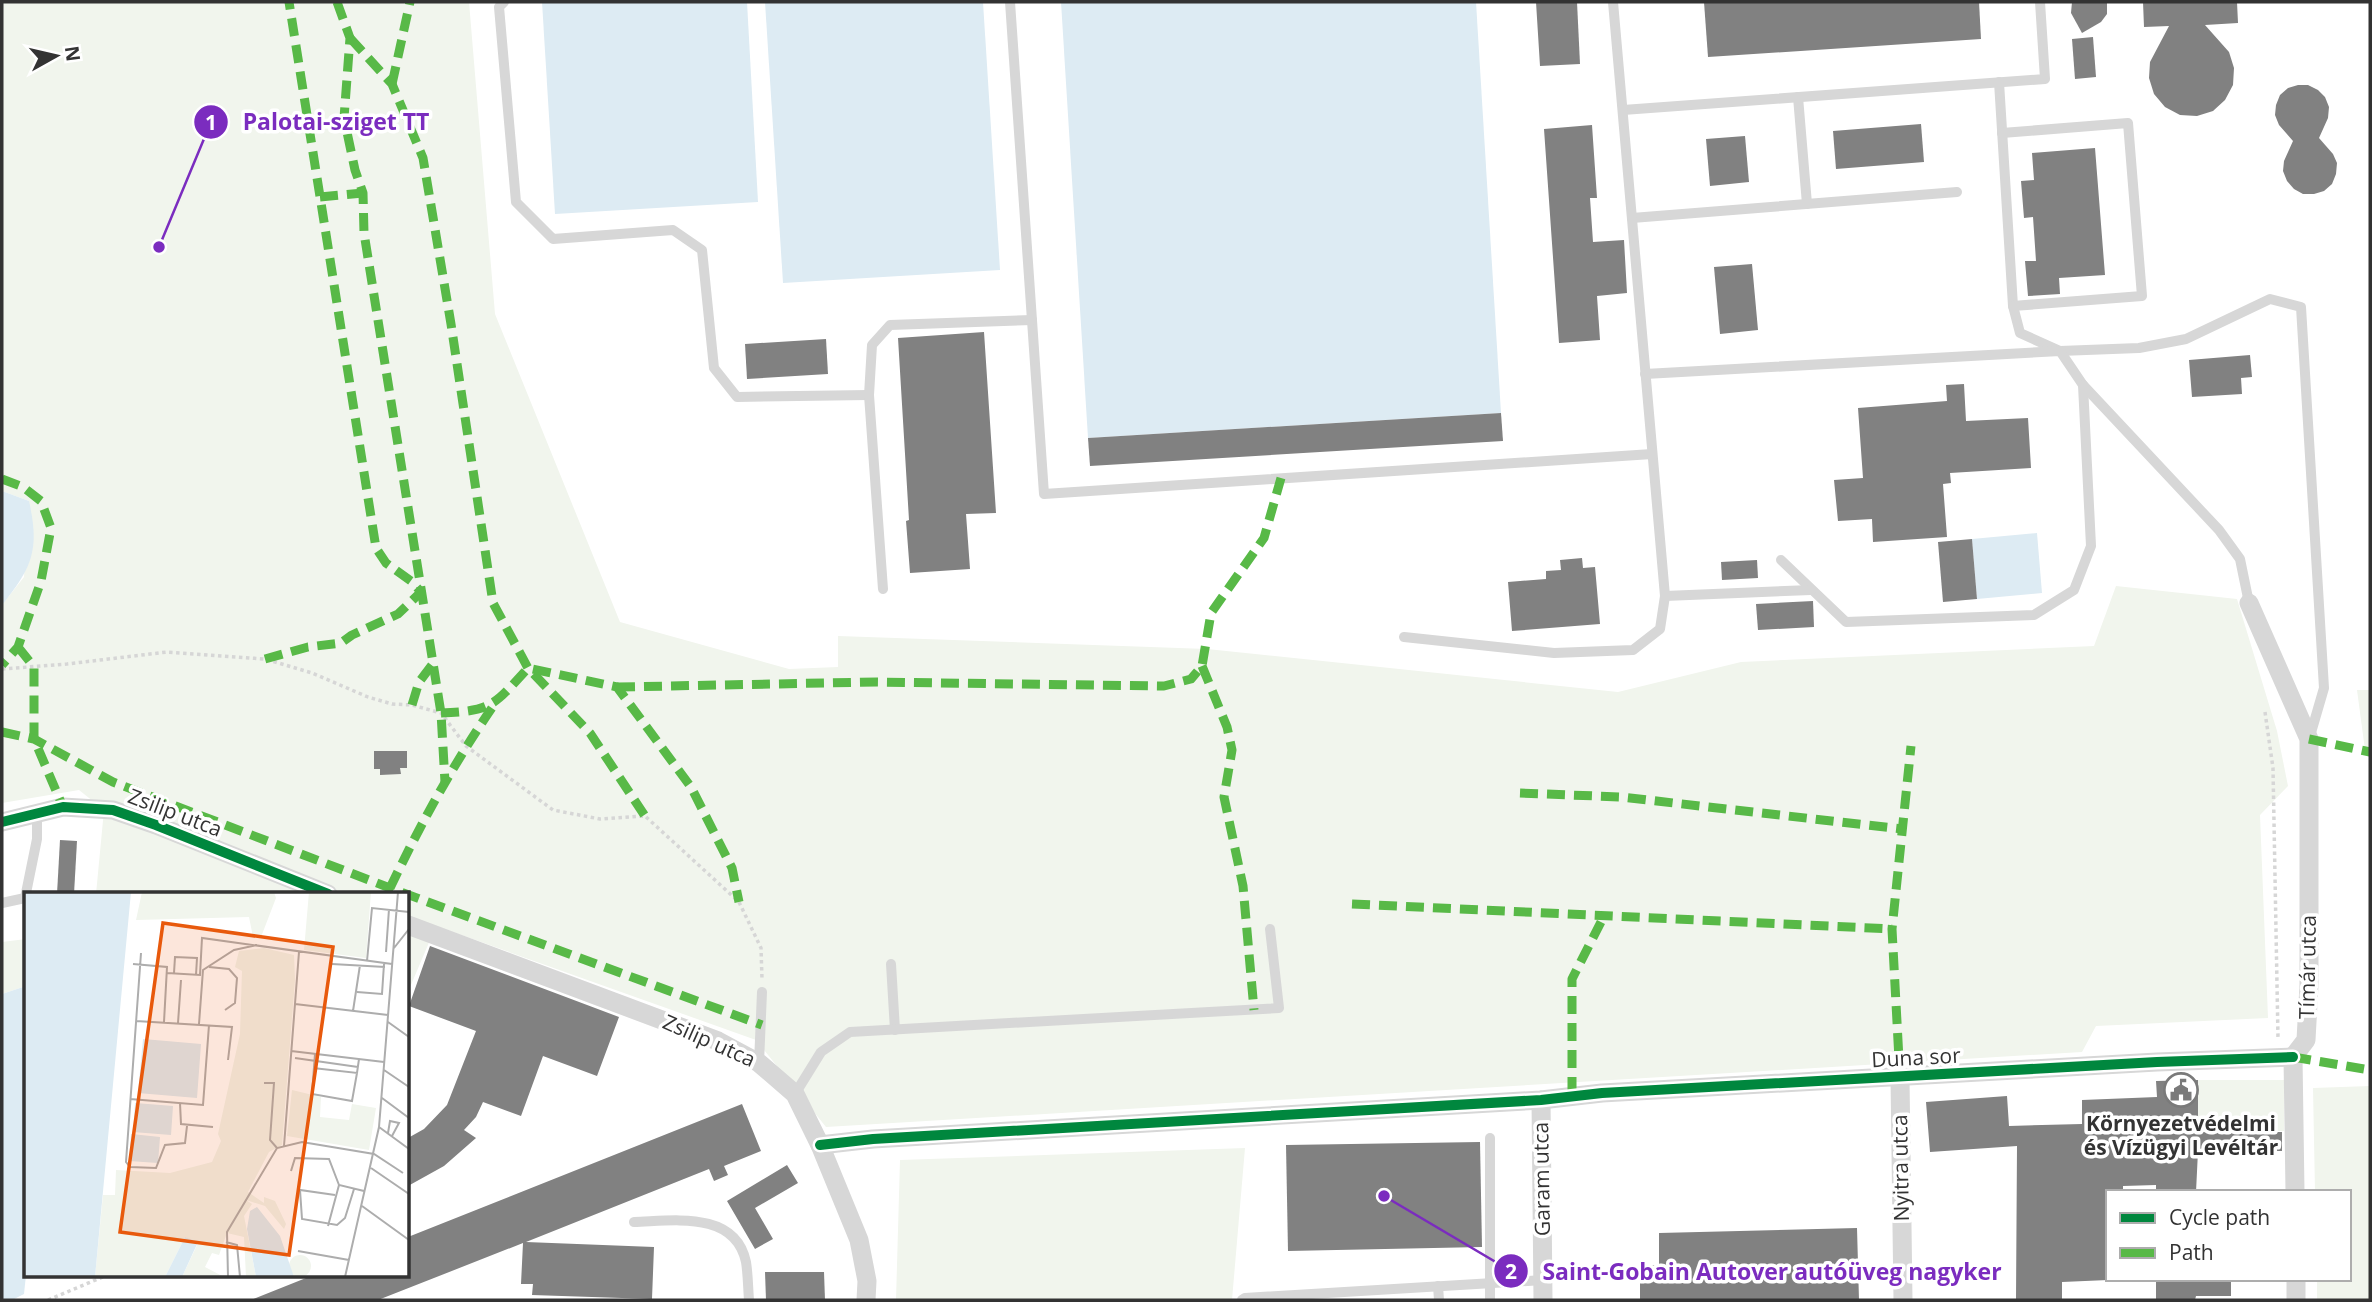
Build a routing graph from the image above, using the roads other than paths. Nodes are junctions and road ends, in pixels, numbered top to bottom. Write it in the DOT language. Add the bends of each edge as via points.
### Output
graph roads {
  1 [pos="504,2"];
  2 [pos="1010,2"];
  3 [pos="1613,2"];
  4 [pos="2040,2"];
  5 [pos="1999,82"];
  6 [pos="1798,97"];
  7 [pos="1623,110"];
  8 [pos="2002,133"];
  9 [pos="1957,192"];
  10 [pos="1807,204"];
  11 [pos="1632,218"];
  12 [pos="2012,306"];
  13 [pos="1032,320"];
  14 [pos="2060,351"];
  15 [pos="1645,374"];
  16 [pos="2083,385"];
  17 [pos="869,395"];
  18 [pos="1652,454"];
  19 [pos="1781,560"];
  20 [pos="883,589"];
  21 [pos="1811,590"];
  22 [pos="1665,596"];
  23 [pos="2249,603"];
  24 [pos="1404,637"];
  25 [pos="2309,739"];
  26 [pos="37,813"];
  27 [pos="2,822"];
  28 [pos="27,892"];
  29 [pos="323,892"];
  30 [pos="24,899"];
  31 [pos="2,903"];
  32 [pos="410,926"];
  33 [pos="1270,929"];
  34 [pos="891,964"];
  35 [pos="762,992"];
  36 [pos="895,1030"];
  37 [pos="2286,1058"];
  38 [pos="759,1063"];
  39 [pos="1900,1078"];
  40 [pos="795,1094"];
  41 [pos="1541,1100"];
  42 [pos="1490,1138"];
  43 [pos="820,1146"];
  44 [pos="2295,1190"];
  45 [pos="634,1222"];
  46 [pos="1543,1279"];
  47 [pos="2296,1281"];
  48 [pos="1490,1282"];
  49 [pos="1438,1286"];
  50 [pos="749,1300"];
  51 [pos="866,1300"];
  52 [pos="1242,1300"];
  53 [pos="1439,1300"];
  54 [pos="1490,1300"];
  55 [pos="1543,1300"];
  56 [pos="1903,1300"];
  57 [pos="2296,1300"];
  1 -- 17 [label="lane" via="499,7 516,202 553,239 673,230 702,250 714,368 737,397"];
  2 -- 13 [label="lane"];
  3 -- 7 [label="lane"];
  4 -- 5 [label="lane" via="2045,79"];
  5 -- 6 [label="lane"];
  5 -- 8 [label="lane"];
  6 -- 7 [label="lane"];
  6 -- 10 [label="lane"];
  7 -- 11 [label="lane"];
  8 -- 12 [label="lane"];
  8 -- 12 [label="lane" via="2128,123 2142,296"];
  9 -- 10 [label="lane"];
  10 -- 11 [label="lane"];
  11 -- 15 [label="lane"];
  12 -- 14 [label="lane" via="2020,332"];
  13 -- 17 [label="lane" via="890,325 872,345"];
  13 -- 18 [label="lane" via="1044,494"];
  14 -- 15 [label="lane"];
  14 -- 16 [label="lane"];
  14 -- 25 [label="lane" via="2139,348 2186,339 2270,299 2301,307 2324,688"];
  15 -- 18 [label="lane"];
  16 -- 21 [label="lane" via="2091,546 2074,590 2034,615 1846,622"];
  16 -- 23 [label="lane" via="2219,530 2240,559"];
  17 -- 20 [label="lane"];
  18 -- 22 [label="lane"];
  19 -- 21 [label="lane"];
  21 -- 22 [label="lane"];
  22 -- 24 [label="lane" via="1660,629 1633,650 1554,653"];
  23 -- 25 [label="street"];
  25 -- 37 [label="street, Tímár utca" via="2306,1040"];
  26 -- 27 [label="street, Zsilip utca"];
  26 -- 28 [label="lane"];
  26 -- 29 [label="street, Zsilip utca" via="64,807 113,810"];
  30 -- 31 [label="lane"];
  32 -- 38 [label="street, Zsilip utca" via="718,1041"];
  33 -- 36 [label="lane" via="1279,1008"];
  34 -- 36 [label="lane"];
  35 -- 38 [label="lane"];
  36 -- 40 [label="lane" via="850,1032 821,1052"];
  37 -- 39 [label="street, Duna sor"];
  37 -- 44 [label="street, Tímár utca"];
  38 -- 40 [label="street, Zsilip utca"];
  39 -- 41 [label="street, Duna sor"];
  39 -- 56 [label="street, Nyitra utca"];
  40 -- 43 [label="street, Zsilip utca"];
  41 -- 43 [label="street, Duna sor" via="873,1139"];
  41 -- 46 [label="street, Garam utca"];
  42 -- 48 [label="lane"];
  43 -- 51 [label="street, Zsilip utca" via="859,1240"];
  45 -- 50 [label="lane" via="701,1221 728,1233 746,1260"];
  46 -- 48 [label="lane"];
  46 -- 55 [label="street, Garam utca"];
  47 -- 57 [label="street"];
  48 -- 49 [label="lane"];
  48 -- 54 [label="lane"];
  49 -- 52 [label="lane"];
  49 -- 53 [label="lane"];
}
